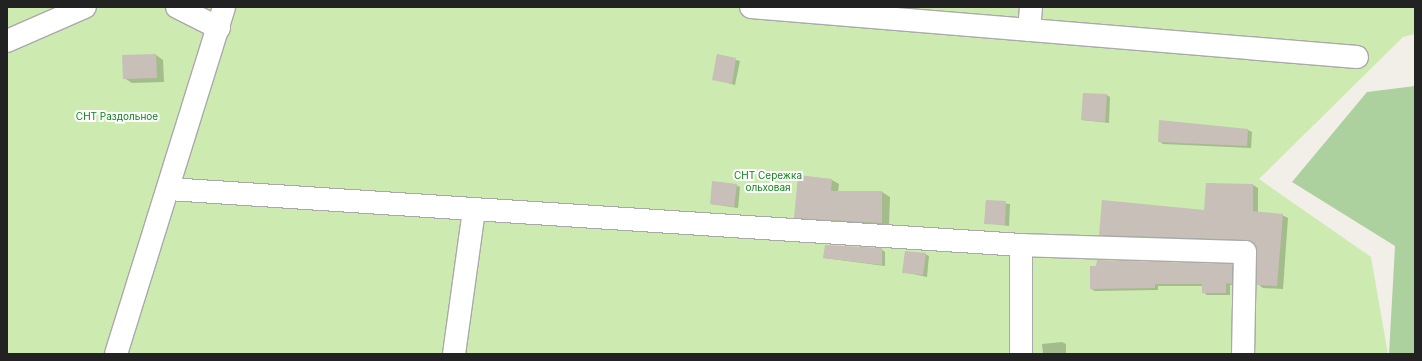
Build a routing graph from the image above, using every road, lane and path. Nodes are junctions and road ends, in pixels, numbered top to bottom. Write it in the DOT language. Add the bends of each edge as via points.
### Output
graph roads {
  1 [pos="85,7"];
  2 [pos="177,7"];
  3 [pos="224,7"];
  4 [pos="751,7"];
  5 [pos="1031,7"];
  6 [pos="219,28"];
  7 [pos="1029,30"];
  8 [pos="7,41"];
  9 [pos="1357,57"];
  10 [pos="169,189"];
  11 [pos="474,209"];
  12 [pos="1021,245"];
  13 [pos="116,354"];
  14 [pos="454,354"];
  15 [pos="1021,354"];
  16 [pos="1243,354"];
  1 -- 8 [label="lane"];
  2 -- 6 [label="lane"];
  3 -- 6 [label="lane"];
  4 -- 7 [label="lane"];
  5 -- 7 [label="lane"];
  6 -- 10 [label="lane"];
  7 -- 9 [label="lane"];
  10 -- 11 [label="lane"];
  10 -- 13 [label="lane"];
  11 -- 12 [label="lane"];
  11 -- 14 [label="lane"];
  12 -- 15 [label="lane"];
  12 -- 16 [label="lane" via="1245,252"];
}
